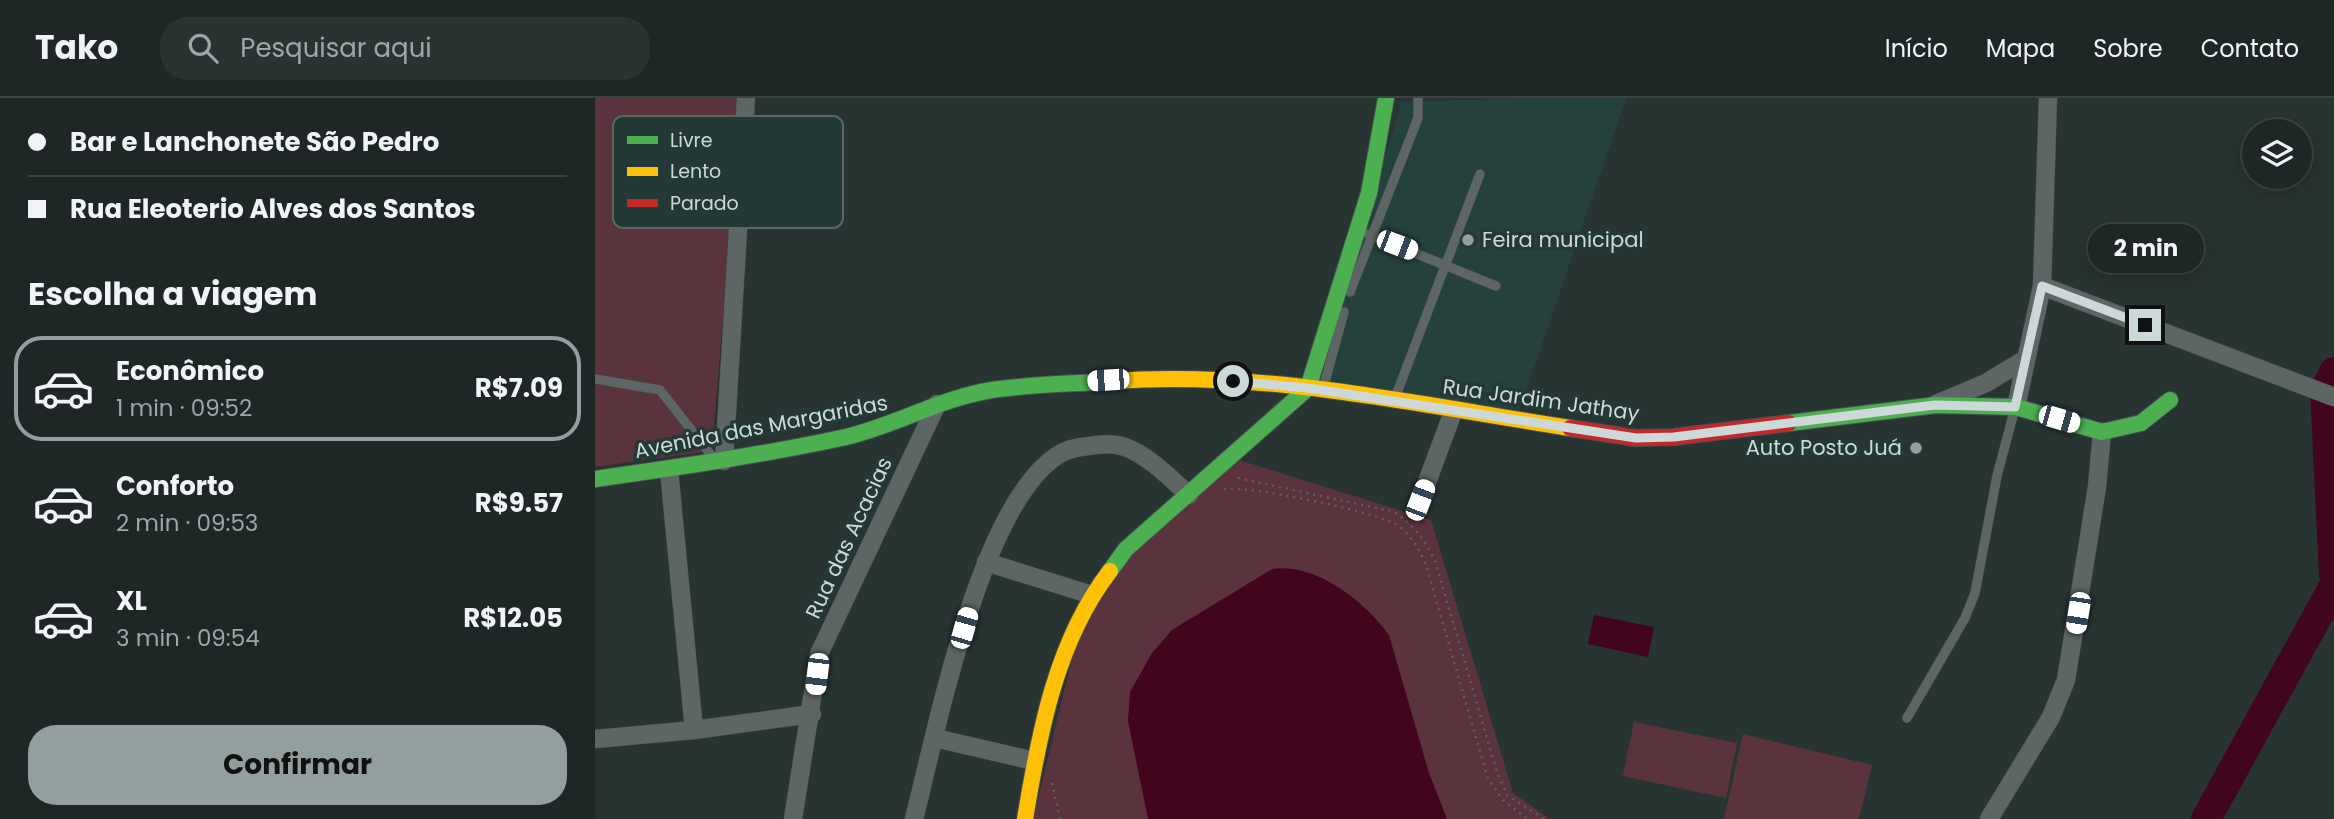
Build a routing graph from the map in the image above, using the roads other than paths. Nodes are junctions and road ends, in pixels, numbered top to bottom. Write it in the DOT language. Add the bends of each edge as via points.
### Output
graph roads {
  1 [pos="746,98"];
  2 [pos="1386,98"];
  3 [pos="1418,98"];
  4 [pos="2047,98"];
  5 [pos="745,116"];
  6 [pos="1480,174"];
  7 [pos="737,228"];
  8 [pos="1364,233"];
  9 [pos="1447,265"];
  10 [pos="1496,286"];
  11 [pos="2042,286"];
  12 [pos="2024,360"];
  13 [pos="595,379"];
  14 [pos="1315,390"];
  15 [pos="2334,397"];
  16 [pos="2170,400"];
  17 [pos="1393,403"];
  18 [pos="937,404"];
  19 [pos="1935,405"];
  20 [pos="2015,407"];
  21 [pos="1453,412"];
  22 [pos="2102,432"];
  23 [pos="720,461"];
  24 [pos="669,470"];
  25 [pos="595,479"];
  26 [pos="1189,495"];
  27 [pos="1420,500"];
  28 [pos="986,562"];
  29 [pos="1092,595"];
  30 [pos="812,714"];
  31 [pos="1907,718"];
  32 [pos="694,730"];
  33 [pos="935,738"];
  34 [pos="595,739"];
  35 [pos="1034,761"];
  36 [pos="793,819"];
  37 [pos="914,819"];
  38 [pos="1025,819"];
  39 [pos="1989,819"];
  1 -- 5 [label="street"];
  2 -- 8 [label="street"];
  3 -- 8 [label="lane" via="1418,118"];
  4 -- 11 [label="street"];
  6 -- 9 [label="lane"];
  7 -- 23 [label="street"];
  8 -- 9 [label="lane"];
  8 -- 14 [label="street"];
  9 -- 10 [label="lane"];
  9 -- 17 [label="lane"];
  11 -- 12 [label="street"];
  11 -- 15 [label="street"];
  12 -- 19 [label="street, Rua Jardim Jathay"];
  12 -- 20 [label="street"];
  13 -- 23 [label="lane" via="660,390"];
  14 -- 17 [label="street, Rua Jardim Jathay"];
  14 -- 18 [label="street, Avenida das Margaridas" via="1153,377 992,390"];
  14 -- 26 [label="street"];
  16 -- 22 [label="street" via="2141,423"];
  17 -- 21 [label="street, Rua Jardim Jathay"];
  18 -- 23 [label="street, Avenida das Margaridas" via="903,421 849,436"];
  18 -- 30 [label="street, Rua das Acacias" via="819,654"];
  19 -- 20 [label="street, Rua Jardim Jathay"];
  19 -- 21 [label="street, Rua Jardim Jathay" via="1649,437"];
  20 -- 22 [label="street, Rua Jardim Jathay"];
  20 -- 31 [label="lane" via="1975,593"];
  21 -- 27 [label="street"];
  22 -- 39 [label="street" via="2066,680 2052,717"];
  23 -- 24 [label="street, Avenida das Margaridas"];
  24 -- 25 [label="street, Avenida das Margaridas"];
  24 -- 32 [label="street"];
  26 -- 28 [label="street" via="1124,446 1066,451 1031,482"];
  26 -- 29 [label="street" via="1126,549"];
  28 -- 29 [label="street"];
  28 -- 33 [label="street"];
  29 -- 35 [label="street" via="1073,633"];
  30 -- 32 [label="street"];
  30 -- 36 [label="street, Rua das Acacias"];
  32 -- 34 [label="street"];
  33 -- 35 [label="street"];
  33 -- 37 [label="street"];
  35 -- 38 [label="street"];
}
